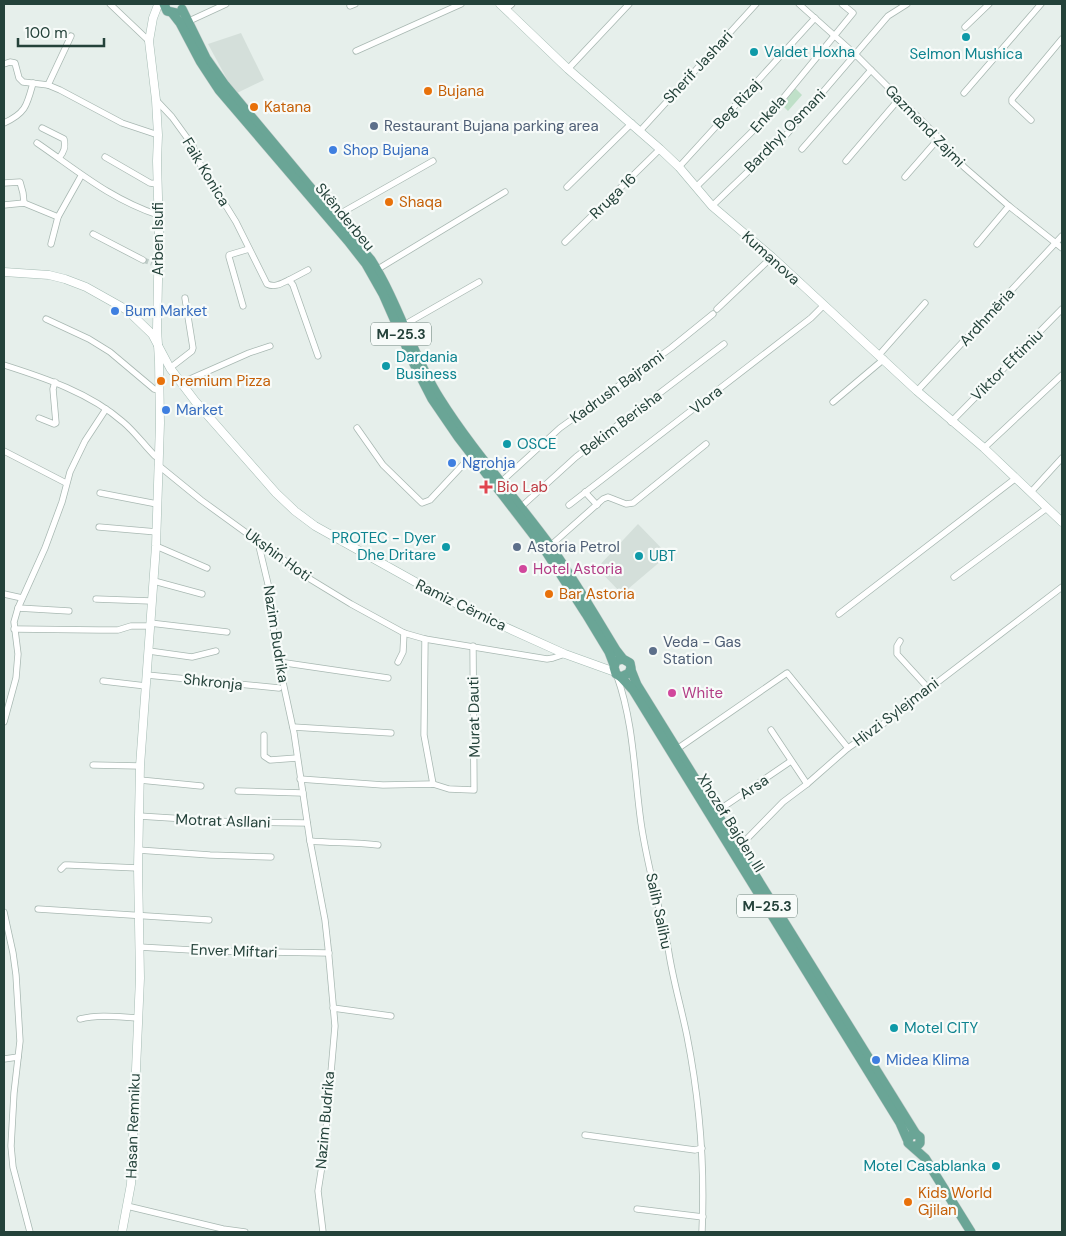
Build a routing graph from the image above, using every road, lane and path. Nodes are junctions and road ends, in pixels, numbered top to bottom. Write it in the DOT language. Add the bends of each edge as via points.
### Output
graph roads {
  1 [pos="110,4"];
  2 [pos="226,4"];
  3 [pos="461,4"];
  4 [pos="629,4"];
  5 [pos="756,4"];
  6 [pos="799,4"];
  7 [pos="842,4"];
  8 [pos="906,4"];
  9 [pos="989,4"];
  10 [pos="1042,4"];
  11 [pos="183,6"];
  12 [pos="506,6"];
  13 [pos="166,8"];
  14 [pos="815,18"];
  15 [pos="187,22"];
  16 [pos="965,27"];
  17 [pos="834,35"];
  18 [pos="71,36"];
  19 [pos="1062,39"];
  20 [pos="149,41"];
  21 [pos="356,50"];
  22 [pos="856,55"];
  23 [pos="4,64"];
  24 [pos="568,69"];
  25 [pos="871,70"];
  26 [pos="33,83"];
  27 [pos="48,85"];
  28 [pos="964,93"];
  29 [pos="156,100"];
  30 [pos="899,100"];
  31 [pos="1032,120"];
  32 [pos="4,123"];
  33 [pos="632,124"];
  34 [pos="42,128"];
  35 [pos="640,130"];
  36 [pos="158,135"];
  37 [pos="939,138"];
  38 [pos="37,143"];
  39 [pos="660,149"];
  40 [pos="802,149"];
  41 [pos="105,157"];
  42 [pos="60,158"];
  43 [pos="433,161"];
  44 [pos="846,161"];
  45 [pos="679,167"];
  46 [pos="81,176"];
  47 [pos="905,177"];
  48 [pos="4,183"];
  49 [pos="157,184"];
  50 [pos="567,187"];
  51 [pos="696,187"];
  52 [pos="505,192"];
  53 [pos="24,203"];
  54 [pos="4,205"];
  55 [pos="712,206"];
  56 [pos="1009,206"];
  57 [pos="158,215"];
  58 [pos="336,216"];
  59 [pos="58,217"];
  60 [pos="93,234"];
  61 [pos="1062,236"];
  62 [pos="565,242"];
  63 [pos="1056,243"];
  64 [pos="51,244"];
  65 [pos="977,244"];
  66 [pos="1062,248"];
  67 [pos="249,249"];
  68 [pos="772,257"];
  69 [pos="143,260"];
  70 [pos="378,269"];
  71 [pos="308,270"];
  72 [pos="4,272"];
  73 [pos="289,280"];
  74 [pos="479,282"];
  75 [pos="185,298"];
  76 [pos="926,303"];
  77 [pos="824,305"];
  78 [pos="243,306"];
  79 [pos="1062,309"];
  80 [pos="46,319"];
  81 [pos="404,325"];
  82 [pos="724,344"];
  83 [pos="158,345"];
  84 [pos="270,346"];
  85 [pos="318,356"];
  86 [pos="881,357"];
  87 [pos="4,365"];
  88 [pos="170,368"];
  89 [pos="1062,374"];
  90 [pos="55,382"];
  91 [pos="181,383"];
  92 [pos="159,390"];
  93 [pos="917,392"];
  94 [pos="833,402"];
  95 [pos="106,409"];
  96 [pos="39,418"];
  97 [pos="951,422"];
  98 [pos="357,428"];
  99 [pos="706,444"];
  100 [pos="984,448"];
  101 [pos="4,451"];
  102 [pos="472,455"];
  103 [pos="1062,458"];
  104 [pos="158,461"];
  105 [pos="1016,478"];
  106 [pos="501,482"];
  107 [pos="66,483"];
  108 [pos="585,492"];
  109 [pos="1030,492"];
  110 [pos="100,494"];
  111 [pos="157,504"];
  112 [pos="568,505"];
  113 [pos="596,505"];
  114 [pos="521,507"];
  115 [pos="1047,508"];
  116 [pos="1062,522"];
  117 [pos="99,527"];
  118 [pos="157,532"];
  119 [pos="258,542"];
  120 [pos="156,546"];
  121 [pos="550,546"];
  122 [pos="207,568"];
  123 [pos="954,577"];
  124 [pos="154,581"];
  125 [pos="1062,587"];
  126 [pos="4,594"];
  127 [pos="202,594"];
  128 [pos="22,598"];
  129 [pos="96,599"];
  130 [pos="152,601"];
  131 [pos="18,608"];
  132 [pos="69,611"];
  133 [pos="840,614"];
  134 [pos="150,625"];
  135 [pos="14,629"];
  136 [pos="227,632"];
  137 [pos="404,633"];
  138 [pos="425,639"];
  139 [pos="900,641"];
  140 [pos="473,646"];
  141 [pos="149,652"];
  142 [pos="216,652"];
  143 [pos="565,654"];
  144 [pos="279,662"];
  145 [pos="398,662"];
  146 [pos="614,666"];
  147 [pos="631,670"];
  148 [pos="147,675"];
  149 [pos="388,678"];
  150 [pos="103,681"];
  151 [pos="146,686"];
  152 [pos="279,688"];
  153 [pos="929,689"];
  154 [pos="4,722"];
  155 [pos="293,727"];
  156 [pos="770,730"];
  157 [pos="391,733"];
  158 [pos="264,735"];
  159 [pos="848,748"];
  160 [pos="677,749"];
  161 [pos="297,758"];
  162 [pos="791,761"];
  163 [pos="93,765"];
  164 [pos="140,766"];
  165 [pos="300,779"];
  166 [pos="140,780"];
  167 [pos="433,784"];
  168 [pos="807,784"];
  169 [pos="201,786"];
  170 [pos="238,791"];
  171 [pos="303,793"];
  172 [pos="716,812"];
  173 [pos="139,816"];
  174 [pos="307,822"];
  175 [pos="310,841"];
  176 [pos="378,846"];
  177 [pos="738,848"];
  178 [pos="138,850"];
  179 [pos="271,857"];
  180 [pos="138,868"];
  181 [pos="61,869"];
  182 [pos="38,909"];
  183 [pos="4,912"];
  184 [pos="138,915"];
  185 [pos="209,920"];
  186 [pos="4,945"];
  187 [pos="11,945"];
  188 [pos="139,947"];
  189 [pos="329,953"];
  190 [pos="334,1008"];
  191 [pos="391,1016"];
  192 [pos="138,1018"];
  193 [pos="80,1019"];
  194 [pos="18,1057"];
  195 [pos="4,1059"];
  196 [pos="585,1135"];
  197 [pos="918,1137"];
  198 [pos="910,1143"];
  199 [pos="702,1148"];
  200 [pos="925,1158"];
  201 [pos="127,1206"];
  202 [pos="637,1209"];
  203 [pos="703,1217"];
  204 [pos="30,1232"];
  205 [pos="122,1232"];
  206 [pos="245,1232"];
  207 [pos="322,1232"];
  208 [pos="702,1232"];
  209 [pos="971,1232"];
  1 -- 20 [label="street"];
  2 -- 15 [label="street"];
  3 -- 21 [label="street"];
  4 -- 24 [label="street"];
  5 -- 35 [label="street, Sherif Jashari"];
  6 -- 14 [label="street, Gazmend Zajmi"];
  7 -- 17 [label="street, Enkela" via="853,13"];
  8 -- 22 [label="street, Bardhyl Osmani" via="888,16"];
  9 -- 16 [label="street"];
  10 -- 28 [label="street"];
  11 -- 13 [label="main road, M-25.3" via="178,13"];
  11 -- 15 [label="main road, Skënderbeu / M-25.3"];
  12 -- 24 [label="street, Kumanova"];
  13 -- 20 [label="street, Arben Isufi" via="154,15"];
  13 -- 102 [label="main road, Skënderbeu / M-25.3" via="180,23 219,90 366,264 432,399"];
  14 -- 17 [label="street, Gazmend Zajmi"];
  14 -- 45 [label="street, Beg Rizaj"];
  15 -- 58 [label="main road, Skënderbeu / M-25.3" via="225,85"];
  17 -- 22 [label="street, Gazmend Zajmi"];
  17 -- 51 [label="street, Enkela" via="771,113"];
  18 -- 27 [label="street"];
  19 -- 31 [label="street" via="1012,99"];
  20 -- 29 [label="street, Arben Isufi"];
  22 -- 25 [label="street, Gazmend Zajmi"];
  22 -- 55 [label="street, Bardhyl Osmani" via="786,135"];
  23 -- 26 [label="street" via="15,63 22,82"];
  24 -- 33 [label="street, Kumanova"];
  25 -- 30 [label="street, Gazmend Zajmi"];
  25 -- 40 [label="street"];
  26 -- 27 [label="street"];
  26 -- 32 [label="street" via="27,105"];
  27 -- 36 [label="street" via="113,119"];
  29 -- 36 [label="street, Arben Isufi"];
  29 -- 67 [label="street, Faik Konica" via="193,146 197,159"];
  30 -- 37 [label="street, Gazmend Zajmi"];
  30 -- 44 [label="street"];
  33 -- 35 [label="street, Kumanova"];
  33 -- 50 [label="street"];
  34 -- 42 [label="street" via="64,139 64,152"];
  35 -- 39 [label="street, Kumanova"];
  36 -- 49 [label="street, Arben Isufi"];
  37 -- 47 [label="street"];
  37 -- 56 [label="street, Gazmend Zajmi" via="964,167"];
  38 -- 42 [label="street"];
  39 -- 45 [label="street, Kumanova"];
  39 -- 62 [label="street, Rruga 16"];
  41 -- 49 [label="street"];
  42 -- 46 [label="street"];
  43 -- 58 [label="street"];
  45 -- 51 [label="street, Kumanova"];
  46 -- 57 [label="street" via="115,197"];
  46 -- 59 [label="street"];
  48 -- 53 [label="street" via="20,182"];
  49 -- 57 [label="street, Arben Isufi"];
  51 -- 55 [label="street, Kumanova"];
  52 -- 70 [label="street, Skënderbeu"];
  53 -- 54 [label="street"];
  53 -- 59 [label="street"];
  55 -- 68 [label="street, Kumanova"];
  56 -- 63 [label="street, Gazmend Zajmi"];
  56 -- 65 [label="street"];
  57 -- 83 [label="street, Arben Isufi" via="155,264"];
  58 -- 70 [label="main road, Skënderbeu / M-25.3"];
  59 -- 64 [label="street"];
  60 -- 69 [label="street"];
  61 -- 63 [label="street"];
  63 -- 66 [label="street, Gazmend Zajmi"];
  63 -- 93 [label="street, Ardhmëria"];
  67 -- 73 [label="street, Faik Konica" via="267,284 271,286"];
  67 -- 78 [label="street" via="229,255"];
  68 -- 77 [label="street, Kumanova"];
  68 -- 106 [label="street, Kadrush Bajrami" via="715,312 560,428"];
  70 -- 81 [label="main road, Skënderbeu / M-25.3"];
  71 -- 73 [label="street, Faik Konica"];
  72 -- 83 [label="street, Ramiz Cërnica" via="49,275 86,287 127,310 152,334"];
  73 -- 85 [label="street" via="298,296"];
  74 -- 81 [label="street"];
  75 -- 88 [label="street" via="194,348"];
  76 -- 86 [label="street"];
  77 -- 86 [label="street, Kumanova"];
  77 -- 108 [label="street, Vlora"];
  79 -- 97 [label="street, Viktor Eftimiu"];
  80 -- 92 [label="street" via="90,339"];
  81 -- 106 [label="main road, Skënderbeu / M-25.3" via="438,396"];
  82 -- 114 [label="street, Bekim Berisha" via="576,457"];
  83 -- 88 [label="street, Ramiz Cërnica"];
  83 -- 92 [label="street, Arben Isufi"];
  84 -- 91 [label="street"];
  86 -- 93 [label="street, Kumanova"];
  86 -- 94 [label="street"];
  87 -- 90 [label="street, Ukshin Hoti"];
  88 -- 91 [label="street, Ramiz Cërnica"];
  89 -- 100 [label="street"];
  90 -- 95 [label="street, Ukshin Hoti"];
  90 -- 96 [label="street" via="56,423"];
  91 -- 143 [label="street, Ramiz Cërnica" via="276,493 315,526 437,594"];
  92 -- 104 [label="street, Arben Isufi"];
  93 -- 97 [label="street, Kumanova"];
  95 -- 104 [label="street, Ukshin Hoti" via="124,422"];
  95 -- 107 [label="street" via="85,441"];
  97 -- 100 [label="street, Kumanova"];
  98 -- 102 [label="street" via="383,465 422,503 430,500"];
  99 -- 113 [label="street" via="633,503 626,504 608,496"];
  100 -- 105 [label="street, Kumanova"];
  101 -- 107 [label="street"];
  102 -- 146 [label="main road, Skënderbeu / M-25.3" via="544,550 581,606"];
  103 -- 109 [label="street"];
  104 -- 111 [label="street, Hasan Remniku"];
  104 -- 119 [label="street, Ukshin Hoti"];
  105 -- 109 [label="street, Kumanova"];
  105 -- 133 [label="street"];
  106 -- 114 [label="main road, Skënderbeu / M-25.3"];
  107 -- 128 [label="street" via="45,548"];
  108 -- 112 [label="street, Vlora"];
  108 -- 113 [label="street"];
  109 -- 115 [label="street, Kumanova"];
  110 -- 111 [label="street"];
  111 -- 118 [label="street, Hasan Remniku"];
  113 -- 121 [label="street"];
  114 -- 121 [label="main road, Skënderbeu / M-25.3"];
  115 -- 116 [label="street, Kumanova"];
  115 -- 123 [label="street"];
  117 -- 118 [label="street"];
  118 -- 120 [label="street, Hasan Remniku"];
  119 -- 137 [label="street, Ukshin Hoti" via="327,589"];
  119 -- 144 [label="street, Nazim Budrika" via="268,584"];
  120 -- 122 [label="street"];
  120 -- 124 [label="street, Hasan Remniku"];
  121 -- 146 [label="main road, Skënderbeu / M-25.3" via="616,650"];
  124 -- 127 [label="street"];
  124 -- 130 [label="street, Hasan Remniku"];
  125 -- 153 [label="street, Hivzi Sylejmani"];
  126 -- 128 [label="street"];
  128 -- 131 [label="street"];
  129 -- 130 [label="street"];
  130 -- 134 [label="street, Hasan Remniku"];
  131 -- 132 [label="street"];
  131 -- 135 [label="street"];
  134 -- 135 [label="street" via="118,630"];
  134 -- 136 [label="street"];
  134 -- 141 [label="street, Hasan Remniku"];
  135 -- 154 [label="street" via="18,654 16,678"];
  137 -- 138 [label="street, Ukshin Hoti"];
  137 -- 145 [label="street" via="403,652"];
  138 -- 140 [label="street, Ukshin Hoti"];
  138 -- 167 [label="street" via="424,735"];
  139 -- 153 [label="street" via="897,654"];
  140 -- 143 [label="street, Ukshin Hoti" via="546,659"];
  140 -- 167 [label="street, Murat Dauti" via="475,788 473,791 449,789"];
  141 -- 142 [label="street" via="192,657"];
  141 -- 148 [label="street, Hasan Remniku"];
  143 -- 146 [label="street, Ramiz Cërnica"];
  144 -- 149 [label="street"];
  144 -- 155 [label="street, Nazim Budrika"];
  146 -- 147 [label="main road" via="627,675"];
  146 -- 147 [label="main road, M-25.3" via="630,663"];
  146 -- 198 [label="main road, Xhozef Bajden III / M-25.3" via="633,690"];
  146 -- 199 [label="street, Salih Salihu" via="632,742 641,825 687,1038 702,1128"];
  147 -- 160 [label="main road, Xhozef Bajden III / M-25.3"];
  148 -- 151 [label="street, Hasan Remniku"];
  148 -- 152 [label="street, Shkronja"];
  150 -- 151 [label="street"];
  151 -- 164 [label="street, Hasan Remniku"];
  153 -- 159 [label="street, Hivzi Sylejmani"];
  155 -- 157 [label="street"];
  155 -- 161 [label="street, Nazim Budrika"];
  156 -- 162 [label="street"];
  158 -- 161 [label="street" via="264,756 270,760"];
  159 -- 160 [label="street" via="787,674"];
  159 -- 168 [label="street, Hivzi Sylejmani"];
  160 -- 172 [label="main road, Xhozef Bajden III / M-25.3"];
  161 -- 165 [label="street, Nazim Budrika"];
  162 -- 168 [label="street"];
  162 -- 172 [label="street, Arsa"];
  163 -- 164 [label="street"];
  164 -- 166 [label="street, Hasan Remniku"];
  165 -- 167 [label="street" via="383,786"];
  165 -- 171 [label="street, Nazim Budrika"];
  166 -- 169 [label="street"];
  166 -- 173 [label="street, Hasan Remniku"];
  168 -- 177 [label="street, Hivzi Sylejmani" via="783,802"];
  170 -- 171 [label="street"];
  171 -- 174 [label="street, Nazim Budrika"];
  172 -- 177 [label="main road, Xhozef Bajden III / M-25.3"];
  173 -- 174 [label="street, Motrat Asllani" via="234,822"];
  173 -- 178 [label="street, Hasan Remniku"];
  174 -- 175 [label="street, Nazim Budrika"];
  175 -- 176 [label="street"];
  175 -- 189 [label="street, Nazim Budrika"];
  177 -- 197 [label="main road, Xhozef Bajden III / M-25.3"];
  178 -- 179 [label="street"];
  178 -- 180 [label="street, Hasan Remniku"];
  180 -- 181 [label="street" via="70,865"];
  180 -- 184 [label="street, Hasan Remniku"];
  182 -- 184 [label="street"];
  183 -- 187 [label="street"];
  184 -- 185 [label="street"];
  184 -- 188 [label="street, Hasan Remniku"];
  186 -- 187 [label="street"];
  187 -- 194 [label="street" via="16,975"];
  188 -- 189 [label="street, Enver Miftari"];
  188 -- 192 [label="street, Hasan Remniku"];
  189 -- 190 [label="street, Nazim Budrika"];
  190 -- 191 [label="street"];
  190 -- 207 [label="street, Nazim Budrika" via="324,1153 318,1191"];
  192 -- 193 [label="street"];
  192 -- 201 [label="street, Hasan Remniku" via="131,1184"];
  194 -- 195 [label="street"];
  194 -- 204 [label="street" via="11,1146"];
  196 -- 199 [label="street" via="695,1150"];
  197 -- 198 [label="main road" via="910,1134"];
  197 -- 200 [label="main road, Xhozef Bajden III / M-25.3"];
  198 -- 200 [label="main road, Xhozef Bajden III / M-25.3"];
  199 -- 203 [label="street, Salih Salihu"];
  200 -- 209 [label="main road, Xhozef Bajden III / M-25.3"];
  201 -- 205 [label="street, Hasan Remniku"];
  201 -- 206 [label="street"];
  202 -- 203 [label="street"];
  203 -- 208 [label="street, Salih Salihu"];
}
